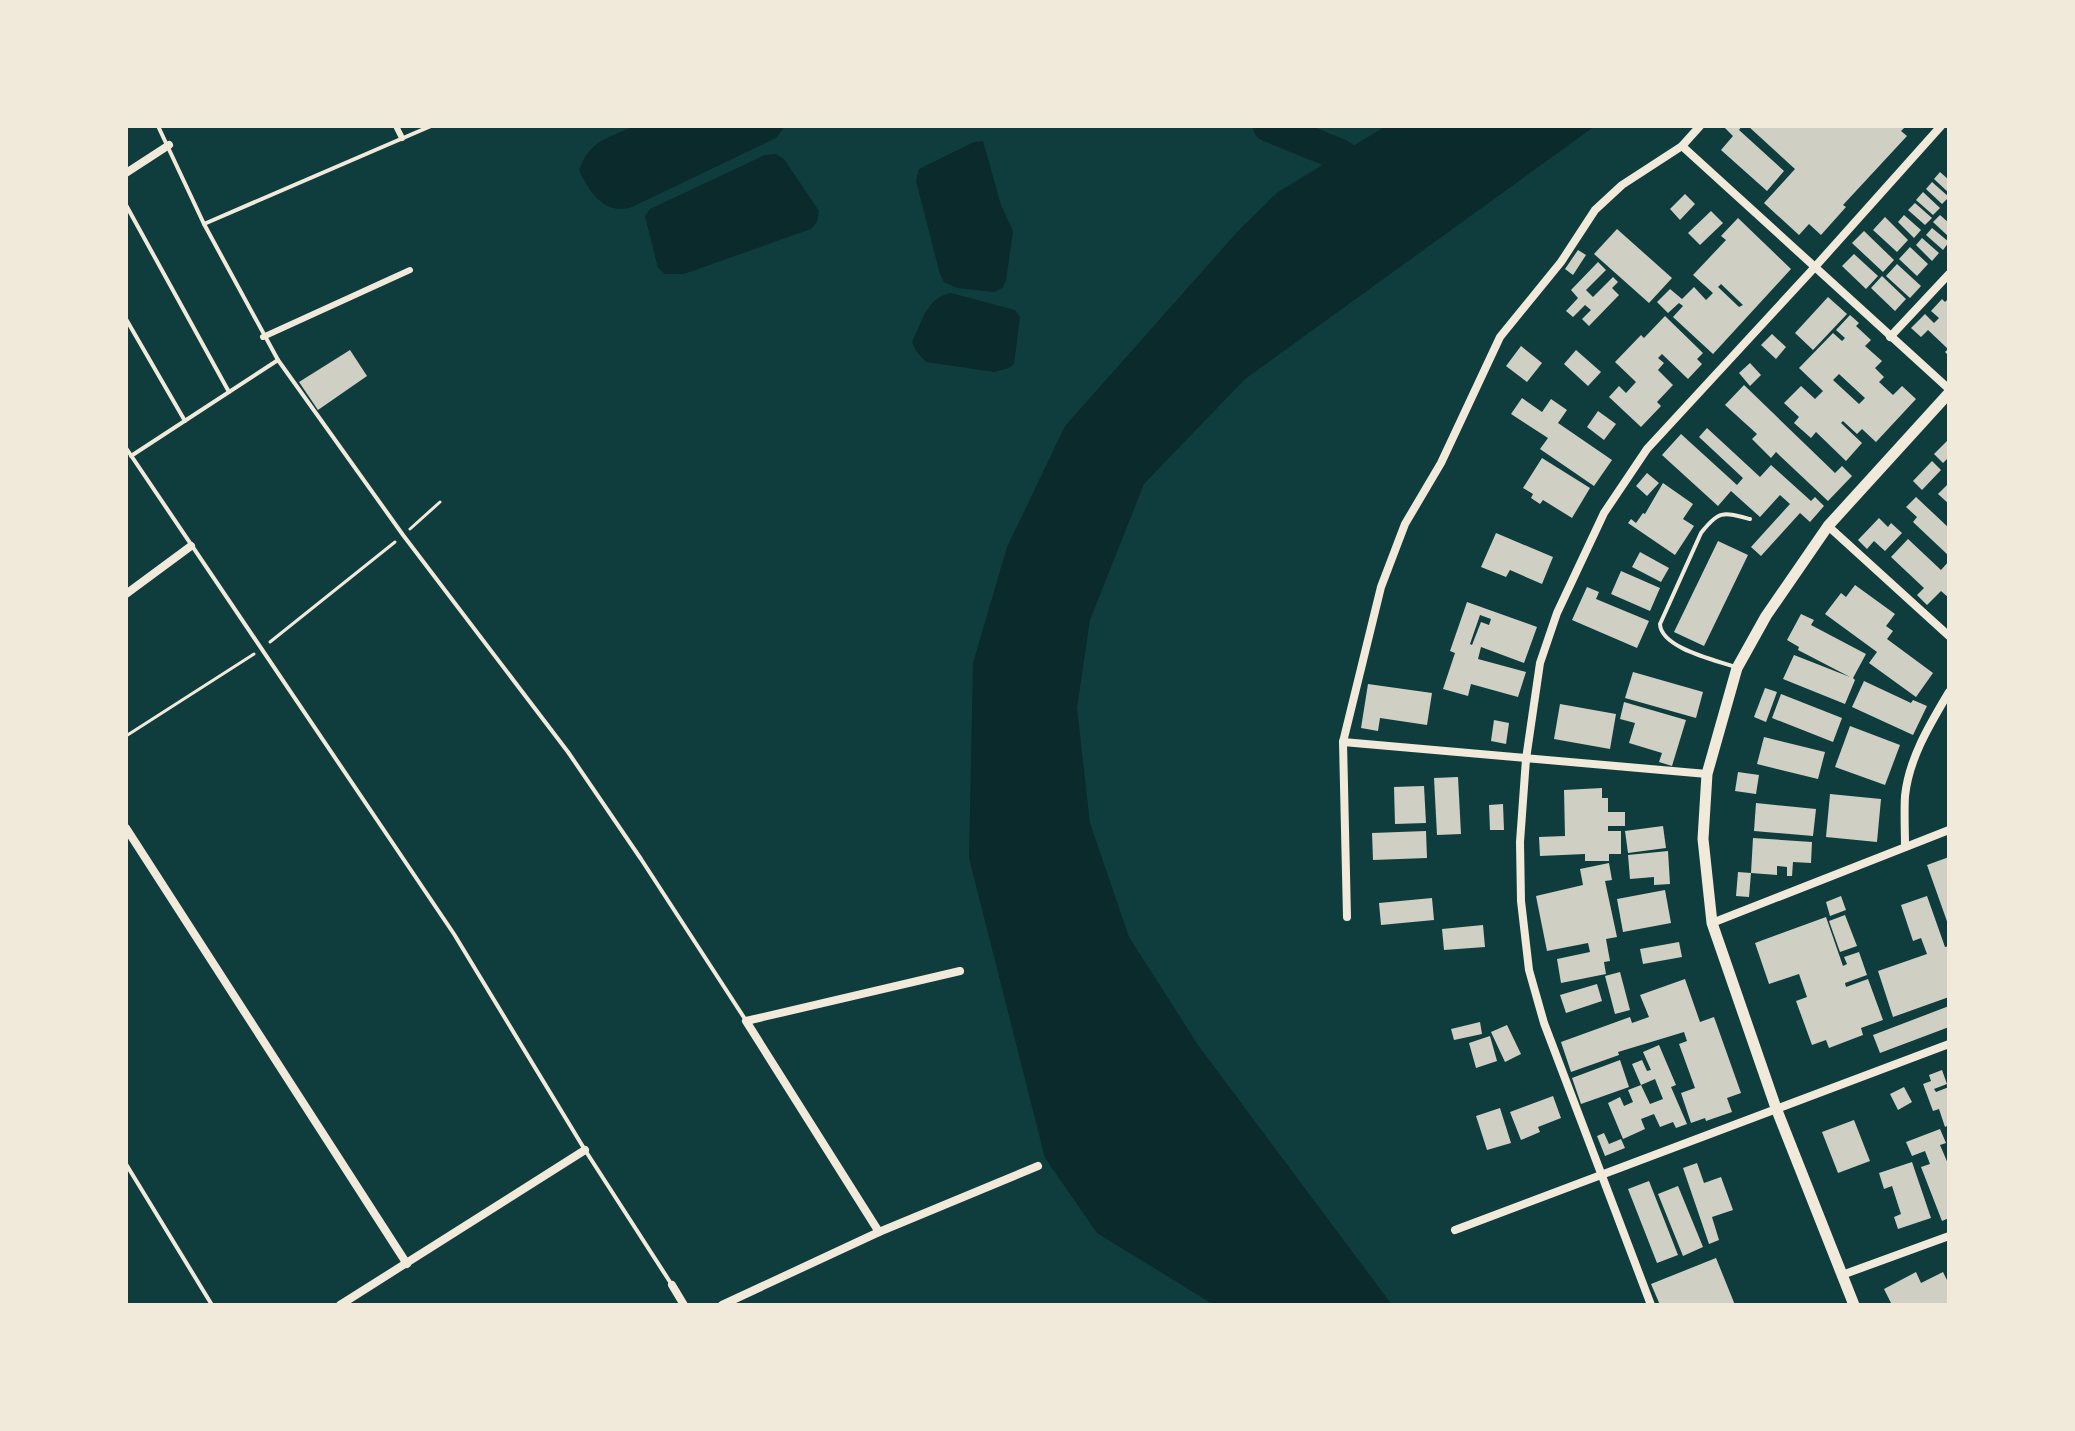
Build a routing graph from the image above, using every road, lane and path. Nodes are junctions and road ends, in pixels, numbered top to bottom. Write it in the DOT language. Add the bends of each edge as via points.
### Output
graph roads {
  1 [pos="158,126"];
  2 [pos="170,126"];
  3 [pos="396,126"];
  4 [pos="431,126"];
  5 [pos="1700,126"];
  6 [pos="1941,126"];
  7 [pos="162,132"];
  8 [pos="402,138"];
  9 [pos="169,145"];
  10 [pos="1682,146"];
  11 [pos="126,173"];
  12 [pos="126,205"];
  13 [pos="204,224"];
  14 [pos="1814,268"];
  15 [pos="410,270"];
  16 [pos="1949,274"];
  17 [pos="126,319"];
  18 [pos="263,337"];
  19 [pos="1890,337"];
  20 [pos="278,360"];
  21 [pos="1949,391"];
  22 [pos="229,392"];
  23 [pos="185,421"];
  24 [pos="126,448"];
  25 [pos="131,456"];
  26 [pos="440,502"];
  27 [pos="1750,519"];
  28 [pos="1828,526"];
  29 [pos="403,535"];
  30 [pos="191,546"];
  31 [pos="126,594"];
  32 [pos="1949,636"];
  33 [pos="261,649"];
  34 [pos="1737,668"];
  35 [pos="1949,692"];
  36 [pos="126,736"];
  37 [pos="1343,742"];
  38 [pos="1526,759"];
  39 [pos="1707,774"];
  40 [pos="126,828"];
  41 [pos="1949,830"];
  42 [pos="1905,847"];
  43 [pos="1347,917"];
  44 [pos="1712,923"];
  45 [pos="960,971"];
  46 [pos="746,1021"];
  47 [pos="1949,1044"];
  48 [pos="1776,1108"];
  49 [pos="585,1150"];
  50 [pos="126,1164"];
  51 [pos="1038,1166"];
  52 [pos="1601,1177"];
  53 [pos="1455,1230"];
  54 [pos="879,1232"];
  55 [pos="1949,1236"];
  56 [pos="407,1264"];
  57 [pos="1842,1275"];
  58 [pos="672,1285"];
  59 [pos="212,1305"];
  60 [pos="340,1305"];
  61 [pos="684,1305"];
  62 [pos="722,1305"];
  63 [pos="1651,1305"];
  64 [pos="1854,1305"];
  1 -- 7 [label="lane"];
  2 -- 7 [label="lane"];
  3 -- 8 [label="street"];
  4 -- 8 [label="lane"];
  5 -- 10 [label="street"];
  6 -- 14 [label="street"];
  7 -- 9 [label="lane"];
  8 -- 13 [label="lane"];
  9 -- 11 [label="street"];
  9 -- 13 [label="lane"];
  10 -- 14 [label="street"];
  10 -- 37 [label="street" via="1622,185 1595,210 1500,337 1441,463 1405,524 1381,587"];
  12 -- 22 [label="lane"];
  13 -- 18 [label="lane"];
  14 -- 19 [label="street"];
  14 -- 38 [label="street" via="1647,449 1604,513 1540,663"];
  15 -- 18 [label="street"];
  16 -- 19 [label="street"];
  17 -- 23 [label="lane"];
  18 -- 20 [label="lane"];
  19 -- 21 [label="street"];
  20 -- 22 [label="lane"];
  20 -- 29 [label="lane"];
  21 -- 28 [label="street"];
  22 -- 23 [label="lane"];
  23 -- 25 [label="lane"];
  24 -- 25 [label="lane"];
  25 -- 30 [label="lane"];
  26 -- 29 [label="path"];
  27 -- 34 [label="lane" via="1726,512 1709,523 1660,624 1664,637 1674,644"];
  28 -- 32 [label="street"];
  28 -- 34 [label="street"];
  29 -- 33 [label="path"];
  29 -- 46 [label="lane" via="568,752"];
  30 -- 31 [label="street"];
  30 -- 33 [label="lane"];
  33 -- 36 [label="path"];
  33 -- 49 [label="lane" via="454,934"];
  34 -- 39 [label="street"];
  35 -- 42 [label="street" via="1912,764 1905,795"];
  37 -- 38 [label="street"];
  37 -- 43 [label="street"];
  38 -- 39 [label="street"];
  38 -- 52 [label="street" via="1520,842 1529,970"];
  39 -- 44 [label="street" via="1703,839"];
  40 -- 56 [label="street"];
  41 -- 42 [label="street"];
  42 -- 44 [label="street"];
  44 -- 48 [label="street"];
  45 -- 46 [label="street"];
  46 -- 54 [label="street"];
  47 -- 48 [label="street"];
  48 -- 52 [label="street"];
  48 -- 57 [label="street"];
  49 -- 56 [label="street"];
  49 -- 58 [label="lane"];
  50 -- 59 [label="lane"];
  51 -- 54 [label="street"];
  52 -- 53 [label="street"];
  52 -- 63 [label="street"];
  54 -- 62 [label="street"];
  55 -- 57 [label="street"];
  56 -- 60 [label="street"];
  57 -- 64 [label="street"];
  58 -- 61 [label="street"];
}
